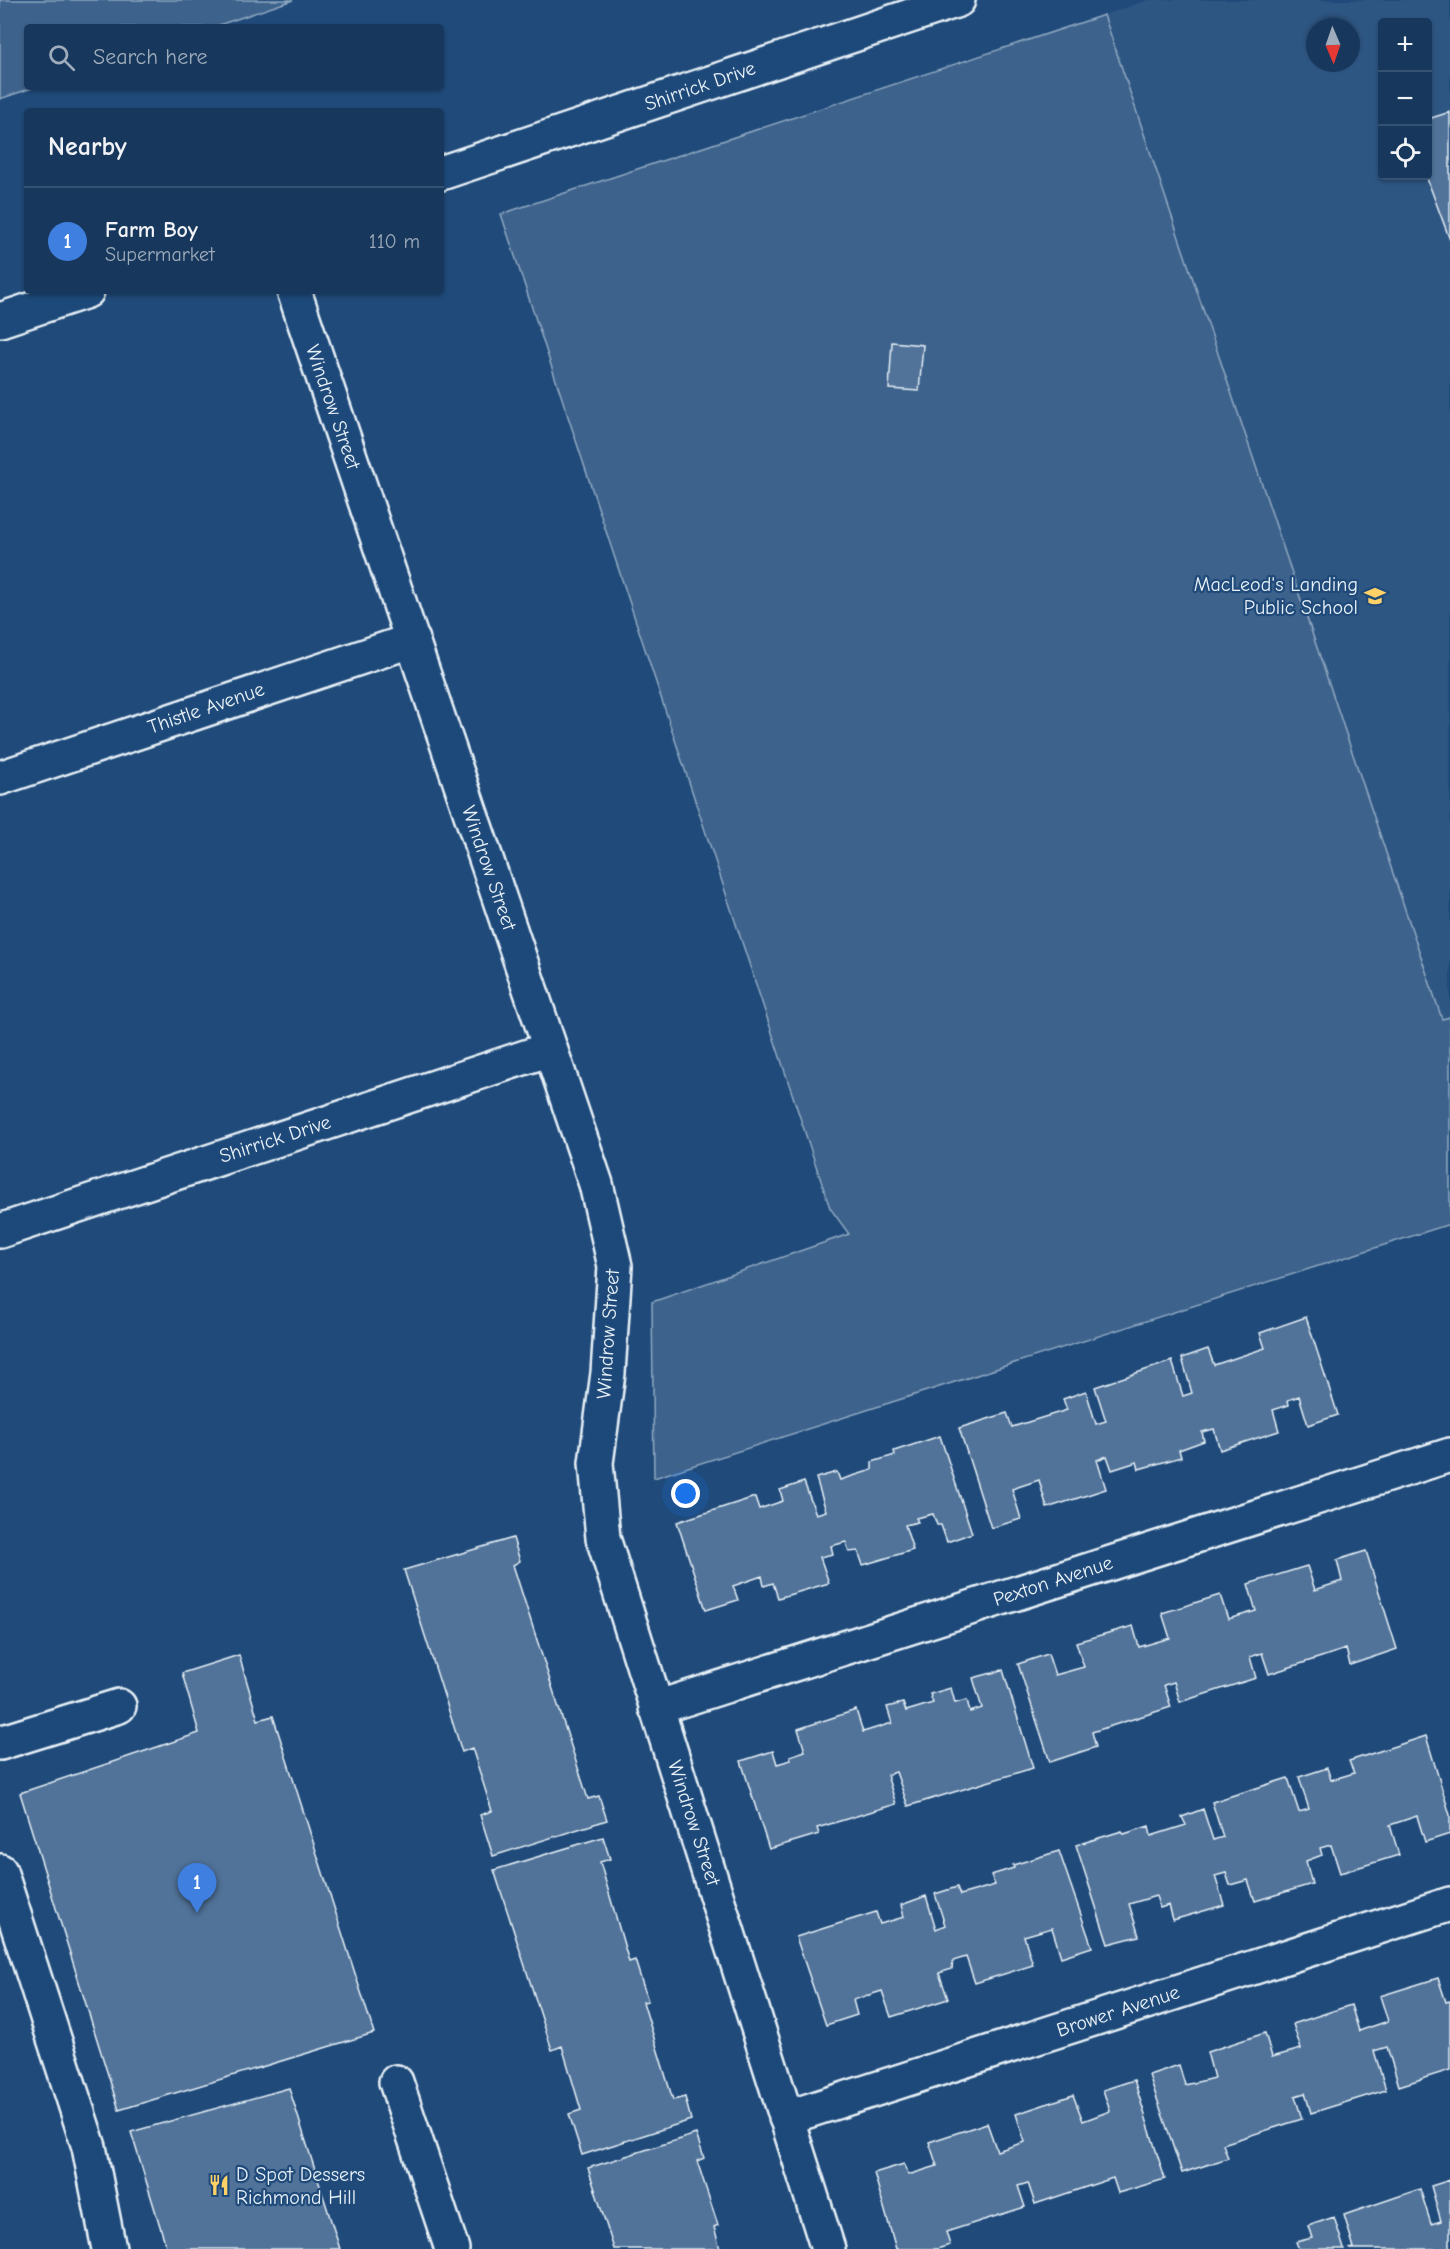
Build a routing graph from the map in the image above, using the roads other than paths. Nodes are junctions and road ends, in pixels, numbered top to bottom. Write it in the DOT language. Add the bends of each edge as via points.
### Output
graph roads {
  1 [pos="958,0"];
  2 [pos="444,172"];
  3 [pos="78,294"];
  4 [pos="295,294"];
  5 [pos="0,320"];
  6 [pos="413,640"];
  7 [pos="0,778"];
  8 [pos="550,1049"];
  9 [pos="0,1231"];
  10 [pos="1450,1455"];
  11 [pos="119,1706"];
  12 [pos="656,1708"];
  13 [pos="0,1743"];
  14 [pos="0,1871"];
  15 [pos="1450,1904"];
  16 [pos="396,2082"];
  17 [pos="786,2118"];
  18 [pos="109,2249"];
  19 [pos="452,2249"];
  20 [pos="828,2249"];
  1 -- 2 [label="street, Shirrick Drive"];
  3 -- 5 [label="street"];
  4 -- 6 [label="street, Windrow Street"];
  6 -- 7 [label="street, Thistle Avenue"];
  6 -- 8 [label="street, Windrow Street"];
  8 -- 9 [label="street, Shirrick Drive"];
  8 -- 12 [label="street, Windrow Street" via="596,1184 615,1266 608,1373 596,1462 603,1538"];
  10 -- 12 [label="street, Pexton Avenue"];
  11 -- 13 [label="street"];
  12 -- 17 [label="street, Windrow Street"];
  14 -- 18 [label="street" via="89,2147"];
  15 -- 17 [label="street, Brower Avenue"];
  16 -- 19 [label="street"];
  17 -- 20 [label="street, Windrow Street"];
}
